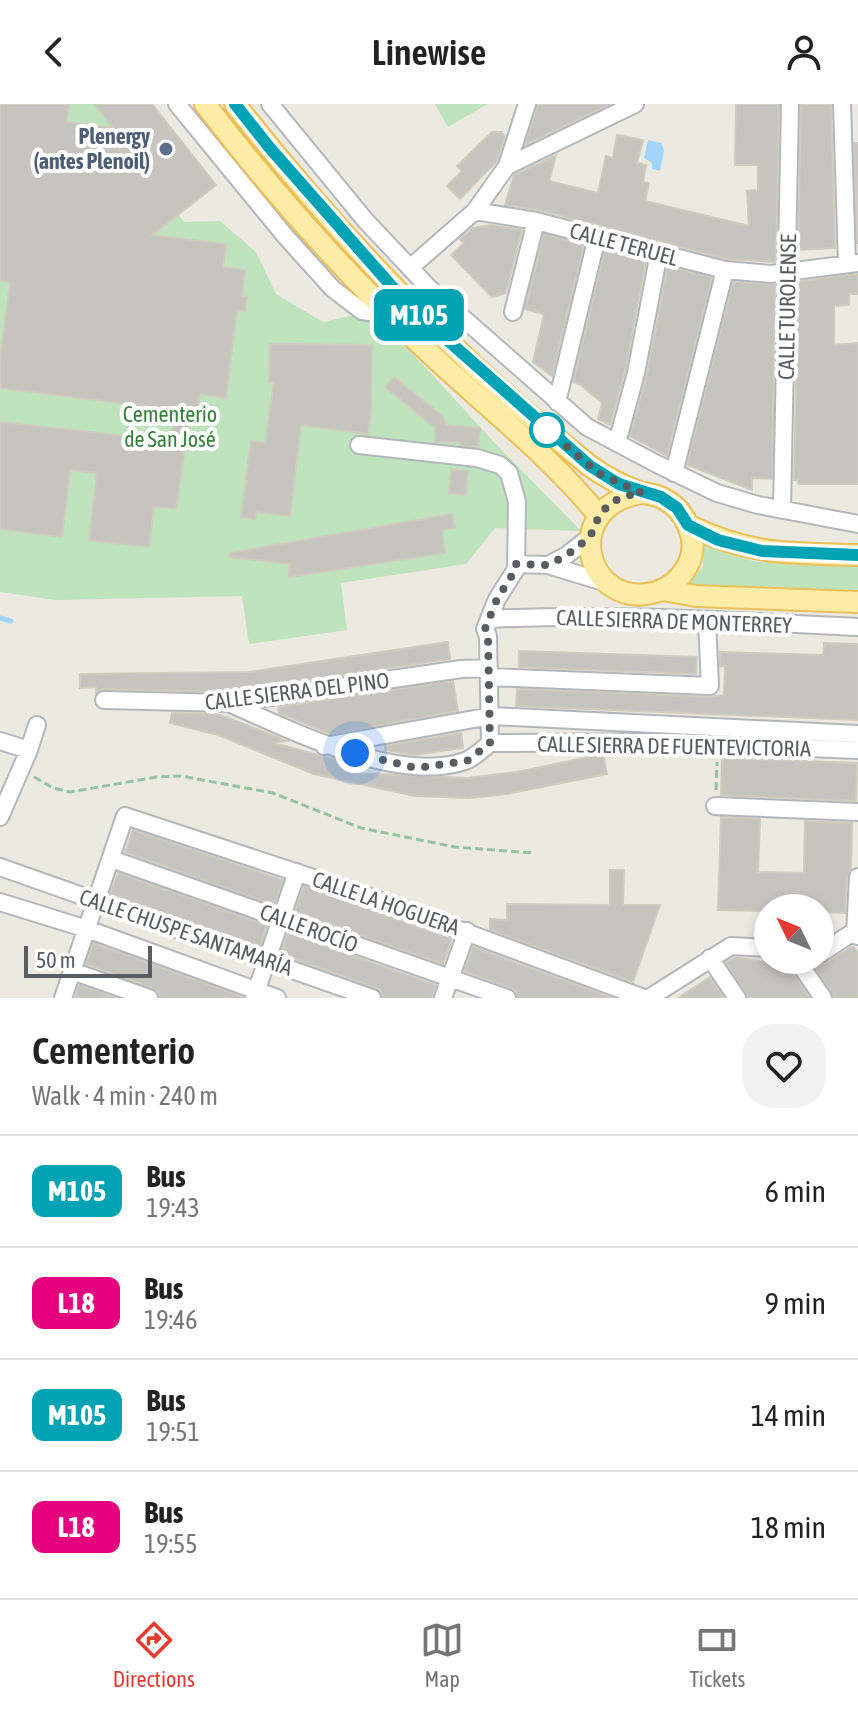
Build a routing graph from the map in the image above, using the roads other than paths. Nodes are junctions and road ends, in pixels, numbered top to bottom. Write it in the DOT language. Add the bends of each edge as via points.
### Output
graph roads {
  1 [pos="177,104"];
  2 [pos="205,104"];
  3 [pos="235,104"];
  4 [pos="270,104"];
  5 [pos="527,104"];
  6 [pos="635,104"];
  7 [pos="790,104"];
  8 [pos="842,104"];
  9 [pos="507,166"];
  10 [pos="475,211"];
  11 [pos="536,221"];
  12 [pos="597,237"];
  13 [pos="659,253"];
  14 [pos="852,264"];
  15 [pos="411,267"];
  16 [pos="725,270"];
  17 [pos="788,272"];
  18 [pos="513,312"];
  19 [pos="391,315"];
  20 [pos="557,402"];
  21 [pos="617,443"];
  22 [pos="359,445"];
  23 [pos="674,473"];
  24 [pos="642,493"];
  25 [pos="782,510"];
  26 [pos="599,516"];
  27 [pos="858,524"];
  28 [pos="688,525"];
  29 [pos="590,537"];
  30 [pos="858,555"];
  31 [pos="516,564"];
  32 [pos="548,565"];
  33 [pos="607,583"];
  34 [pos="663,590"];
  35 [pos="858,602"];
  36 [pos="489,619"];
  37 [pos="707,620"];
  38 [pos="858,627"];
  39 [pos="489,673"];
  40 [pos="104,700"];
  41 [pos="229,703"];
  42 [pos="491,716"];
  43 [pos="37,725"];
  44 [pos="858,734"];
  45 [pos="0,741"];
  46 [pos="490,743"];
  47 [pos="324,746"];
  48 [pos="29,750"];
  49 [pos="858,750"];
  50 [pos="715,806"];
  51 [pos="858,812"];
  52 [pos="0,817"];
  53 [pos="111,859"];
  54 [pos="0,867"];
  55 [pos="297,872"];
  56 [pos="858,877"];
  57 [pos="96,901"];
  58 [pos="0,902"];
  59 [pos="282,917"];
  60 [pos="87,929"];
  61 [pos="467,931"];
  62 [pos="857,936"];
  63 [pos="834,945"];
  64 [pos="754,947"];
  65 [pos="710,958"];
  66 [pos="267,960"];
  67 [pos="72,971"];
  68 [pos="809,974"];
  69 [pos="450,978"];
  70 [pos="255,994"];
  71 [pos="63,998"];
  72 [pos="149,998"];
  73 [pos="277,998"];
  74 [pos="372,998"];
  75 [pos="443,998"];
  76 [pos="507,998"];
  77 [pos="646,998"];
  78 [pos="737,998"];
  79 [pos="823,998"];
  1 -- 19 [label="street" via="333,289 362,311"];
  2 -- 19 [label="main road" via="268,184"];
  3 -- 24 [label="main road" via="410,307 577,456 607,478"];
  4 -- 15 [label="street" via="365,220"];
  5 -- 9 [label="street"];
  6 -- 9 [label="street"];
  7 -- 17 [label="street, CALLE TUROLENSE"];
  8 -- 14 [label="street"];
  9 -- 10 [label="street"];
  10 -- 11 [label="street, CALLE TERUEL"];
  10 -- 15 [label="street"];
  11 -- 12 [label="street, CALLE TERUEL"];
  11 -- 18 [label="street"];
  12 -- 13 [label="street, CALLE TERUEL"];
  12 -- 20 [label="street"];
  13 -- 16 [label="street, CALLE TERUEL"];
  13 -- 21 [label="street"];
  14 -- 17 [label="street, CALLE TERUEL"];
  15 -- 20 [label="street"];
  16 -- 17 [label="street, CALLE TERUEL"];
  16 -- 23 [label="street"];
  17 -- 25 [label="street, CALLE TUROLENSE"];
  19 -- 26 [label="main road" via="569,480"];
  20 -- 21 [label="street"];
  21 -- 23 [label="street"];
  22 -- 31 [label="street" via="500,465 509,473 517,502"];
  23 -- 25 [label="street" via="717,493"];
  24 -- 26 [label="main road" via="610,503"];
  24 -- 28 [label="main road" via="677,508"];
  25 -- 27 [label="street"];
  26 -- 29 [label="main road"];
  28 -- 30 [label="main road" via="718,540 762,551"];
  28 -- 34 [label="main road" via="689,562 679,579"];
  29 -- 32 [label="street"];
  29 -- 33 [label="main road" via="590,554"];
  31 -- 32 [label="street"];
  31 -- 36 [label="street"];
  32 -- 33 [label="street"];
  33 -- 34 [label="main road" via="644,596"];
  34 -- 35 [label="main road"];
  36 -- 37 [label="street, CALLE SIERRA DE MONTERREY"];
  36 -- 39 [label="street"];
  37 -- 38 [label="street, CALLE SIERRA DE MONTERREY"];
  37 -- 39 [label="street, CALLE SIERRA DEL PINO" via="710,686"];
  39 -- 41 [label="street, CALLE SIERRA DEL PINO" via="461,669"];
  39 -- 42 [label="street"];
  40 -- 41 [label="street, CALLE SIERRA DEL PINO"];
  41 -- 47 [label="street"];
  42 -- 44 [label="street"];
  42 -- 46 [label="street"];
  42 -- 47 [label="street"];
  43 -- 48 [label="street"];
  45 -- 48 [label="street"];
  46 -- 47 [label="street" via="467,761 416,768"];
  46 -- 49 [label="street, CALLE SIERRA DE FUENTEVICTORIA"];
  48 -- 52 [label="street"];
  50 -- 51 [label="street"];
  53 -- 55 [label="street, CALLE LA HOGUERA" via="125,816"];
  53 -- 57 [label="street"];
  53 -- 59 [label="street, CALLE ROCÍO"];
  54 -- 57 [label="street, CALLE CHUSPE SANTAMARÍA"];
  55 -- 59 [label="street"];
  55 -- 61 [label="street, CALLE LA HOGUERA"];
  56 -- 62 [label="street"];
  57 -- 60 [label="street"];
  57 -- 66 [label="street, CALLE CHUSPE SANTAMARÍA"];
  58 -- 60 [label="street, CALLE CHUSPE SANTAMARÍA"];
  59 -- 66 [label="street"];
  59 -- 69 [label="street, CALLE ROCÍO"];
  60 -- 67 [label="street"];
  60 -- 70 [label="street, CALLE CHUSPE SANTAMARÍA"];
  61 -- 69 [label="street"];
  61 -- 77 [label="street, CALLE LA HOGUERA"];
  62 -- 63 [label="street" via="850,934"];
  64 -- 65 [label="street" via="731,946"];
  65 -- 77 [label="street"];
  65 -- 78 [label="street"];
  66 -- 70 [label="street"];
  66 -- 74 [label="street, CALLE CHUSPE SANTAMARÍA"];
  67 -- 71 [label="street"];
  67 -- 72 [label="street"];
  68 -- 79 [label="street"];
  69 -- 75 [label="street"];
  69 -- 76 [label="street, CALLE ROCÍO"];
  70 -- 73 [label="street, CALLE CHUSPE SANTAMARÍA"];
}
